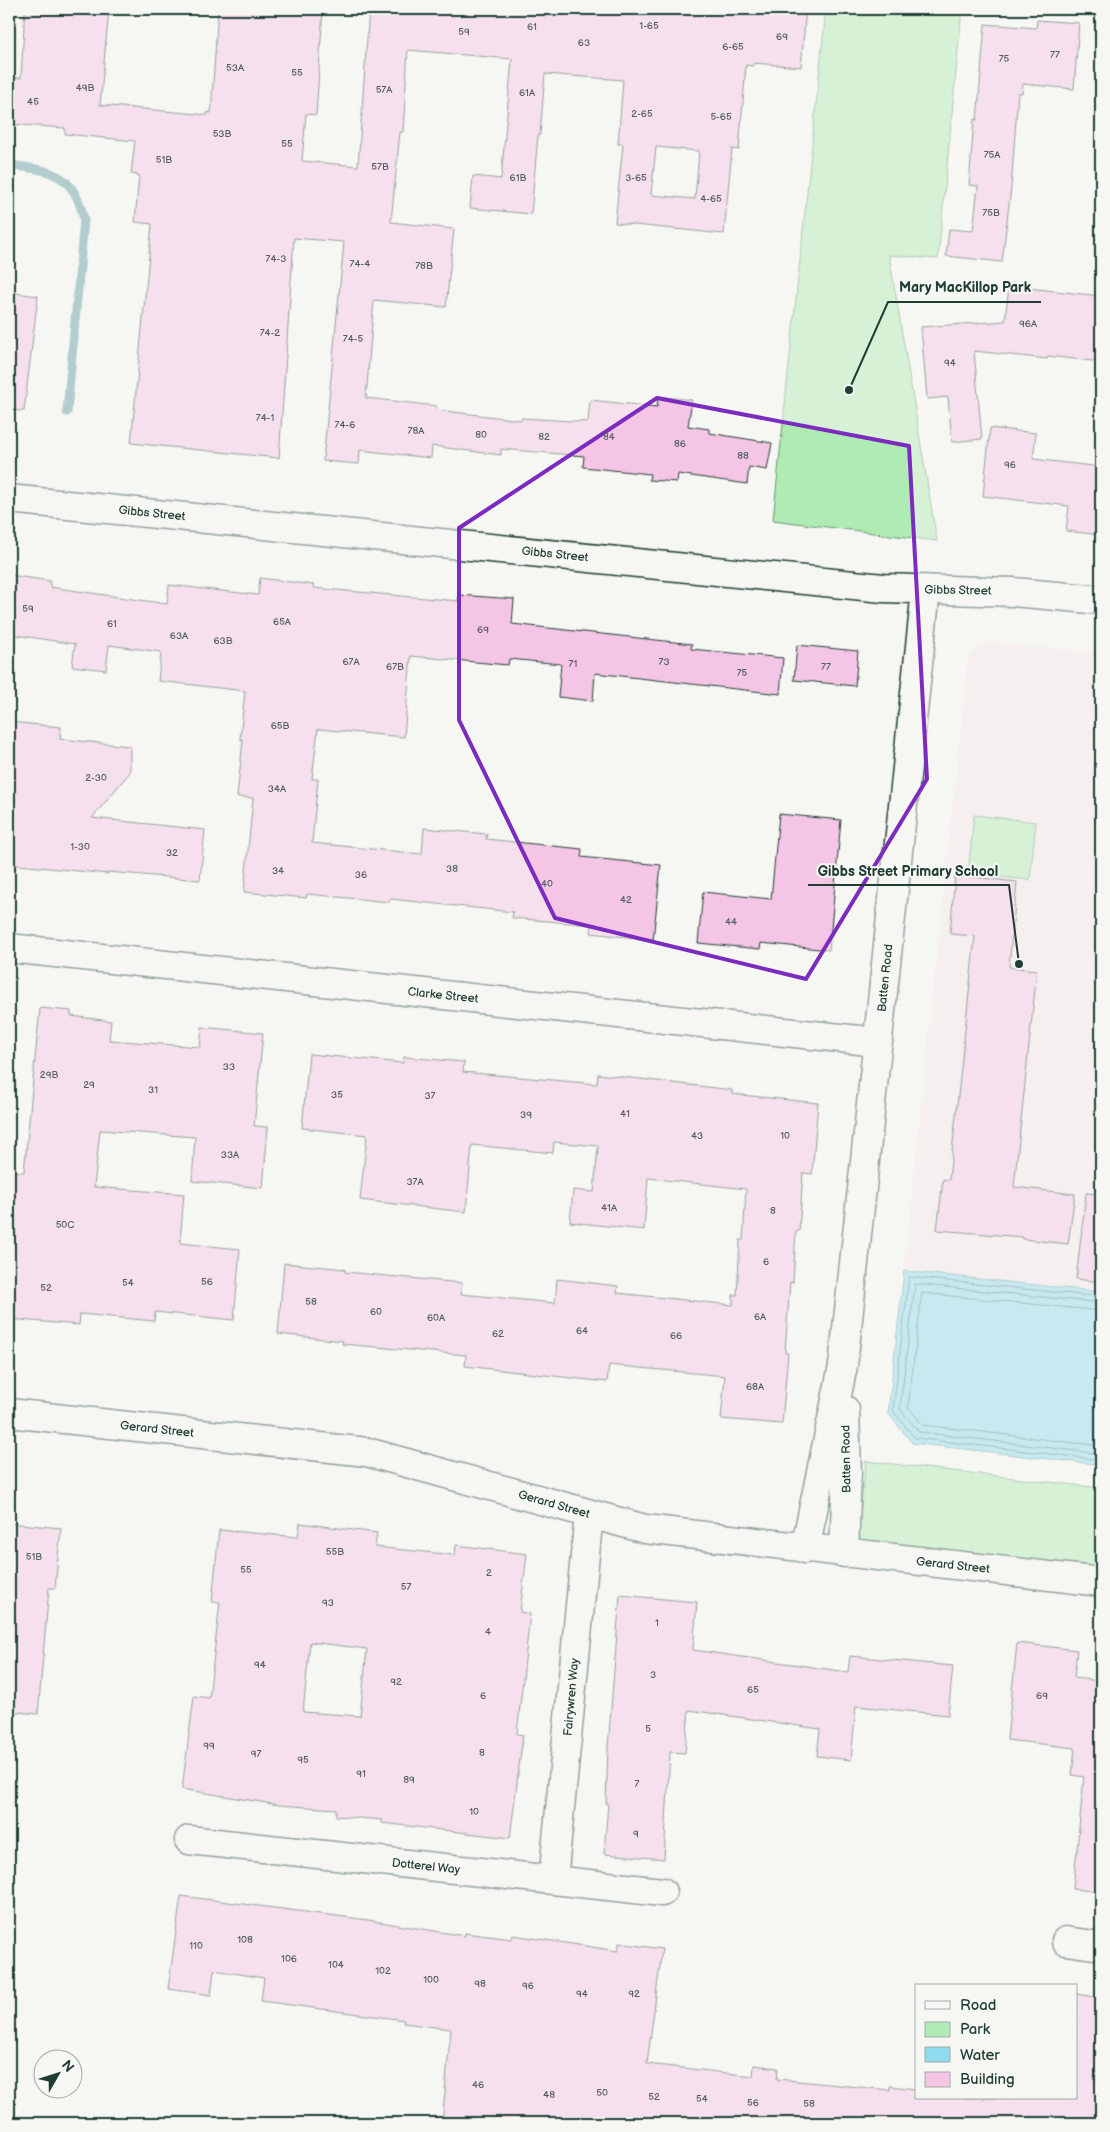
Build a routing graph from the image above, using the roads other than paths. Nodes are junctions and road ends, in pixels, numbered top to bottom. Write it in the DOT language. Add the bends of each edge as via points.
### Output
graph roads {
  1 [pos="9,499"];
  2 [pos="926,590"];
  3 [pos="1101,600"];
  4 [pos="9,948"];
  5 [pos="878,1042"];
  6 [pos="843,1366"];
  7 [pos="9,1413"];
  8 [pos="588,1514"];
  9 [pos="805,1548"];
  10 [pos="844,1553"];
  11 [pos="1101,1582"];
  12 [pos="189,1840"];
  13 [pos="553,1880"];
  14 [pos="662,1892"];
  15 [pos="1066,1941"];
  16 [pos="1101,1946"];
  1 -- 2 [label="street, Gibbs Street"];
  2 -- 3 [label="street, Gibbs Street" via="1013,592"];
  2 -- 5 [label="street, Batten Road"];
  4 -- 5 [label="street, Clarke Street"];
  5 -- 6 [label="street, Batten Road"];
  6 -- 9 [label="street, Batten Road"];
  6 -- 10 [label="street, Batten Road" via="847,1472"];
  7 -- 8 [label="street, Gerard Street" via="367,1452"];
  8 -- 9 [label="street, Gerard Street" via="645,1530"];
  8 -- 13 [label="street, Fairywren Way"];
  9 -- 10 [label="street, Gerard Street"];
  10 -- 11 [label="street, Gerard Street"];
  12 -- 13 [label="street, Dotterel Way"];
  13 -- 14 [label="street, Dotterel Way"];
  15 -- 16 [label="street"];
}
